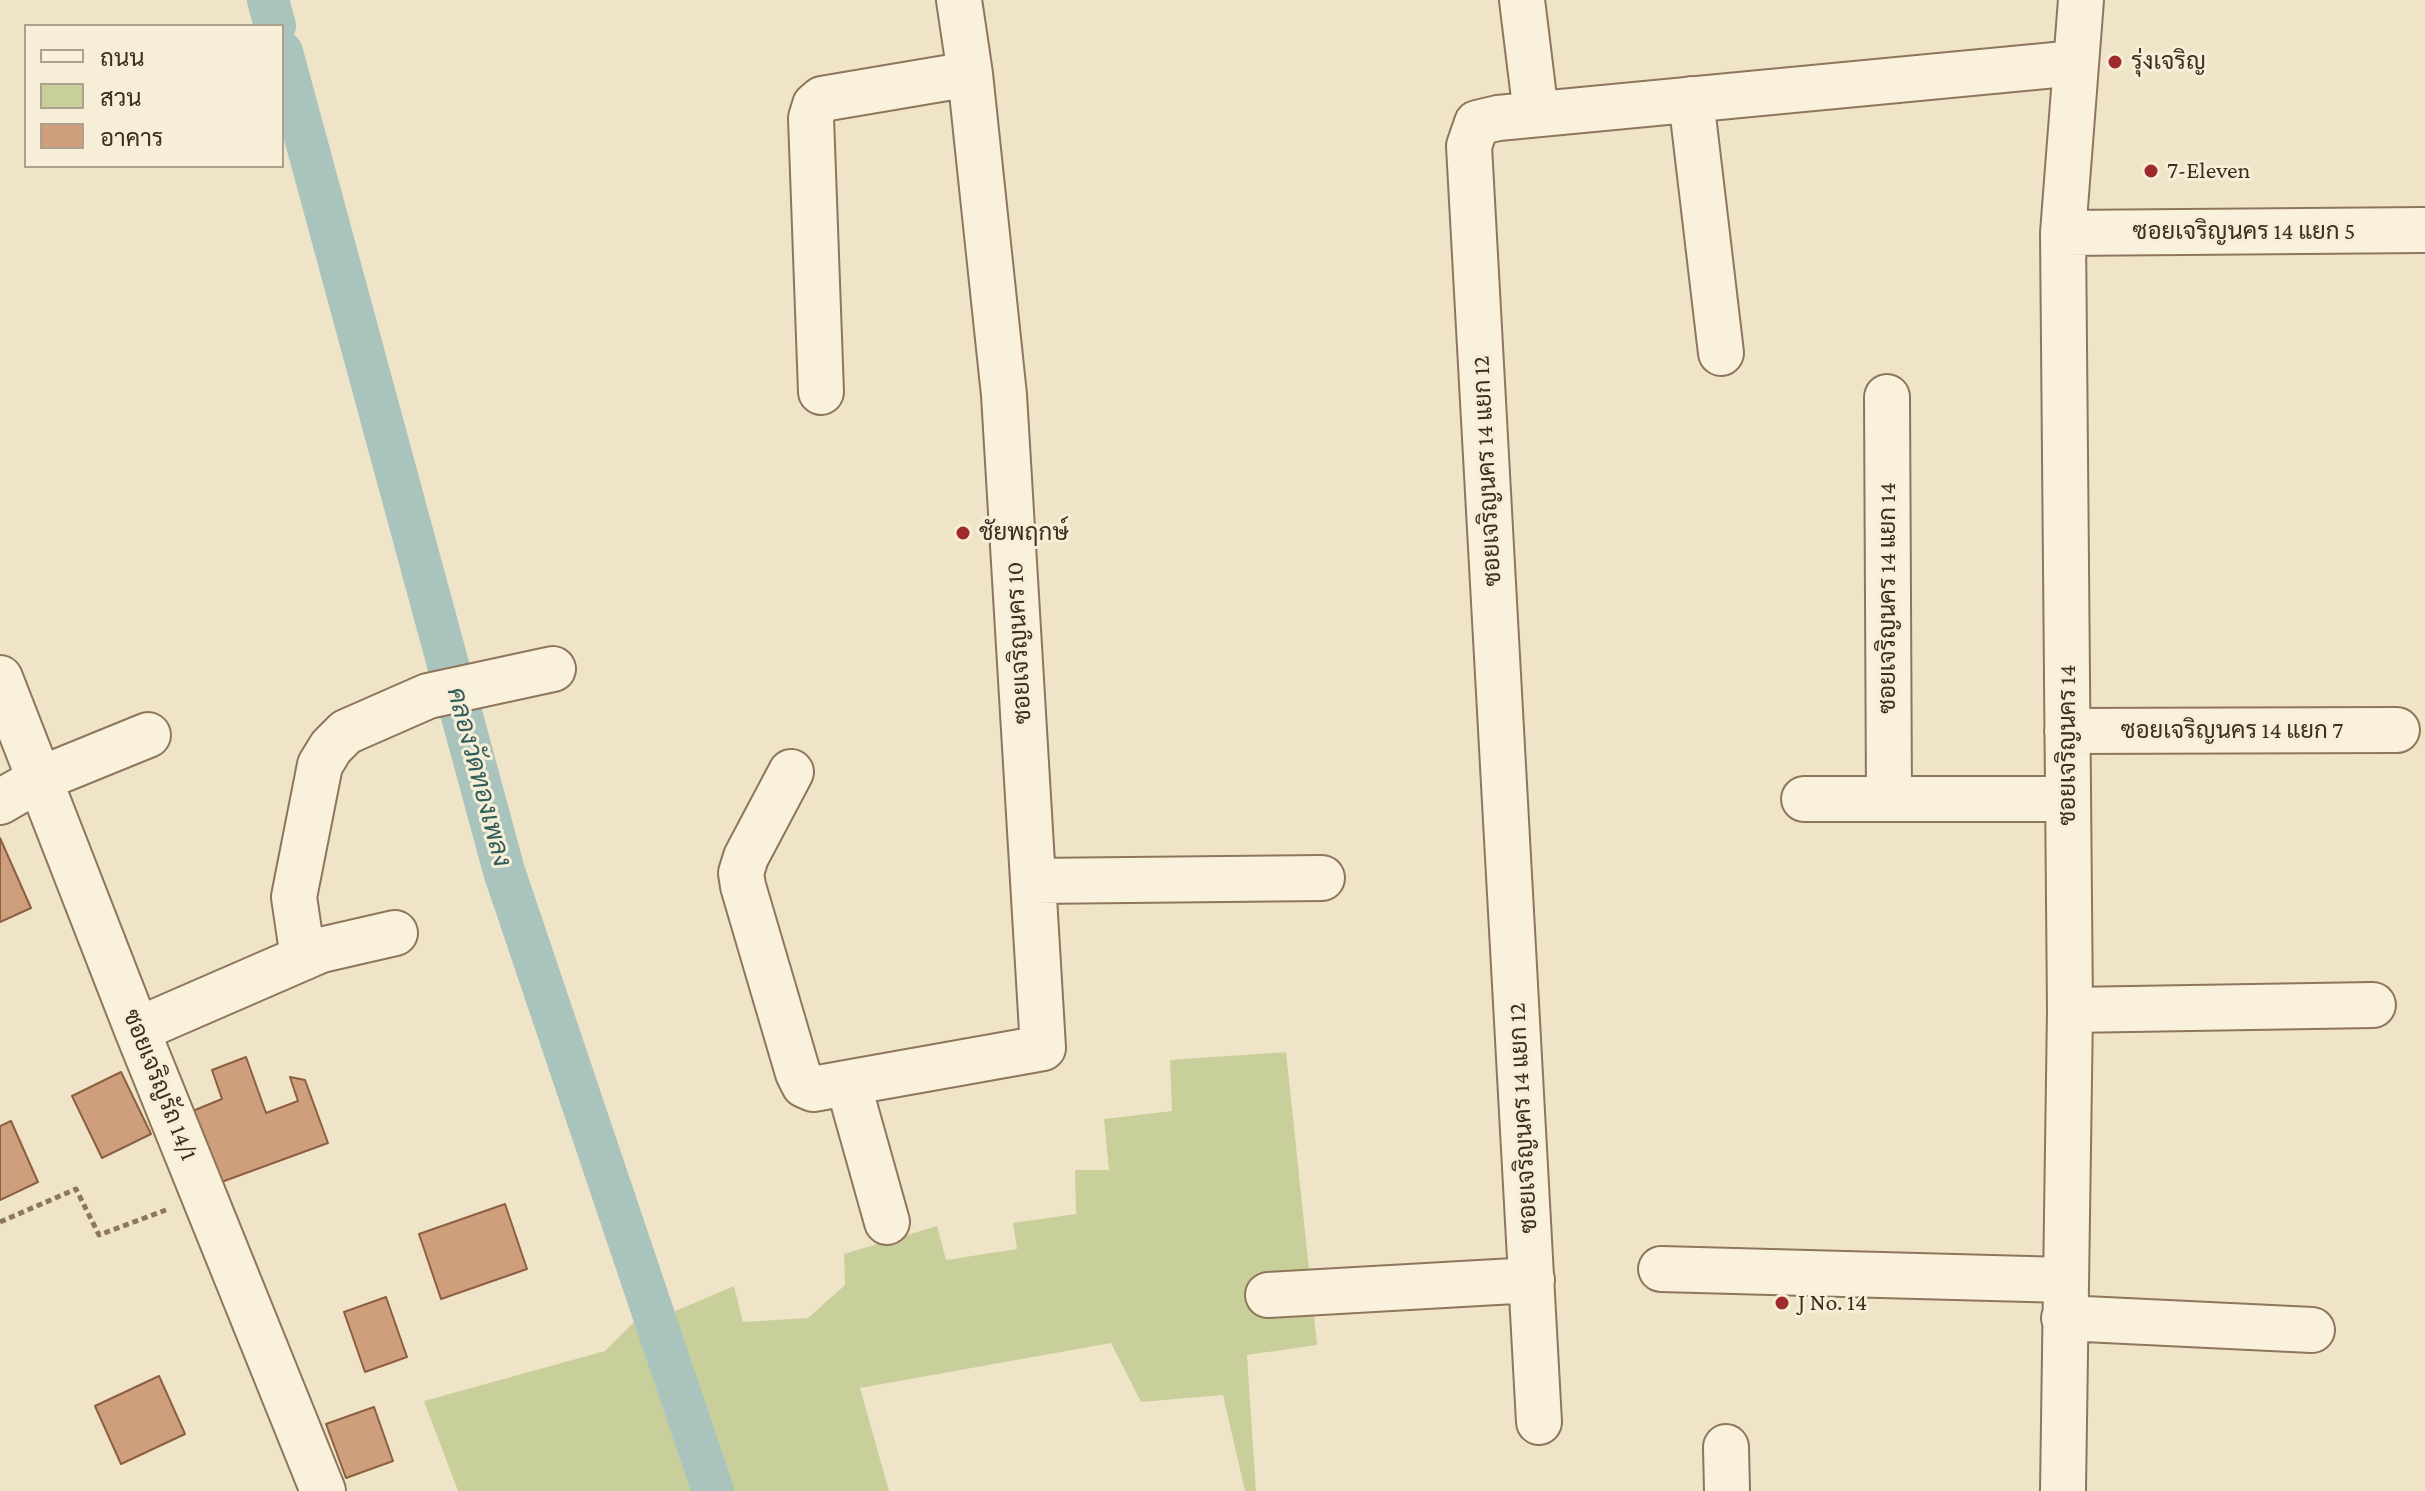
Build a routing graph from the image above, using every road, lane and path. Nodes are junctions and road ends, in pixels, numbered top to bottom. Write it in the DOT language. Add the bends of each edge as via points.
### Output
graph roads {
  1 [pos="959,0"];
  2 [pos="1522,0"];
  3 [pos="2081,0"];
  4 [pos="2076,63"];
  5 [pos="970,74"];
  6 [pos="1691,99"];
  7 [pos="1536,114"];
  8 [pos="2425,230"];
  9 [pos="2063,233"];
  10 [pos="1721,353"];
  11 [pos="821,392"];
  12 [pos="1887,397"];
  13 [pos="553,669"];
  14 [pos="0,678"];
  15 [pos="2397,730"];
  16 [pos="2067,731"];
  17 [pos="148,735"];
  18 [pos="791,772"];
  19 [pos="40,779"];
  20 [pos="1804,799"];
  21 [pos="1889,799"];
  22 [pos="2068,799"];
  23 [pos="0,802"];
  24 [pos="1322,878"];
  25 [pos="1033,881"];
  26 [pos="395,933"];
  27 [pos="303,958"];
  28 [pos="2373,1005"];
  29 [pos="2070,1010"];
  30 [pos="137,1030"];
  31 [pos="848,1083"];
  32 [pos="204,1196"];
  33 [pos="0,1222"];
  34 [pos="887,1222"];
  35 [pos="1661,1269"];
  36 [pos="1532,1280"];
  37 [pos="1268,1295"];
  38 [pos="2065,1299"];
  39 [pos="2312,1330"];
  40 [pos="1539,1422"];
  41 [pos="1726,1447"];
  42 [pos="323,1491"];
  43 [pos="1727,1491"];
  44 [pos="2063,1491"];
  1 -- 5 [label="street, ซอยเจริญนคร 10"];
  2 -- 7 [label="street"];
  3 -- 4 [label="street, ซอยเจริญนคร 14"];
  4 -- 6 [label="street, ซอยเจริญนคร 14 แยก 12"];
  4 -- 9 [label="street, ซอยเจริญนคร 14"];
  5 -- 11 [label="street" via="822,99 815,105 811,118"];
  5 -- 25 [label="street, ซอยเจริญนคร 10" via="1004,395"];
  6 -- 7 [label="street, ซอยเจริญนคร 14 แยก 12"];
  6 -- 10 [label="street"];
  7 -- 36 [label="street, ซอยเจริญนคร 14 แยก 12" via="1477,123 1469,146"];
  8 -- 9 [label="street, ซอยเจริญนคร 14 แยก 5"];
  9 -- 16 [label="street, ซอยเจริญนคร 14"];
  12 -- 21 [label="street, ซอยเจริญนคร 14 แยก 14"];
  13 -- 27 [label="street" via="448,691 346,732 331,747 320,765 294,897"];
  14 -- 19 [label="street, ซอยเจริญรัถ 14/1"];
  15 -- 16 [label="street, ซอยเจริญนคร 14 แยก 7"];
  16 -- 22 [label="street, ซอยเจริญนคร 14"];
  17 -- 19 [label="street"];
  18 -- 31 [label="street" via="746,857 743,886 804,1085 813,1089"];
  19 -- 23 [label="street"];
  19 -- 30 [label="street, ซอยเจริญรัถ 14/1"];
  20 -- 21 [label="street"];
  21 -- 22 [label="street"];
  22 -- 29 [label="street, ซอยเจริญนคร 14"];
  24 -- 25 [label="street"];
  25 -- 31 [label="street, ซอยเจริญนคร 10" via="1043,1048"];
  26 -- 27 [label="street"];
  27 -- 30 [label="street"];
  28 -- 29 [label="street"];
  29 -- 38 [label="street, ซอยเจริญนคร 14"];
  30 -- 32 [label="street, ซอยเจริญรัถ 14/1"];
  31 -- 34 [label="street"];
  32 -- 33 [label="path" via="99,1235 76,1189"];
  32 -- 42 [label="street, ซอยเจริญรัถ 14/1"];
  35 -- 38 [label="street"];
  36 -- 37 [label="street"];
  36 -- 40 [label="street, ซอยเจริญนคร 14 แยก 12"];
  38 -- 39 [label="street"];
  38 -- 44 [label="street, ซอยเจริญนคร 14"];
  41 -- 43 [label="street"];
}
